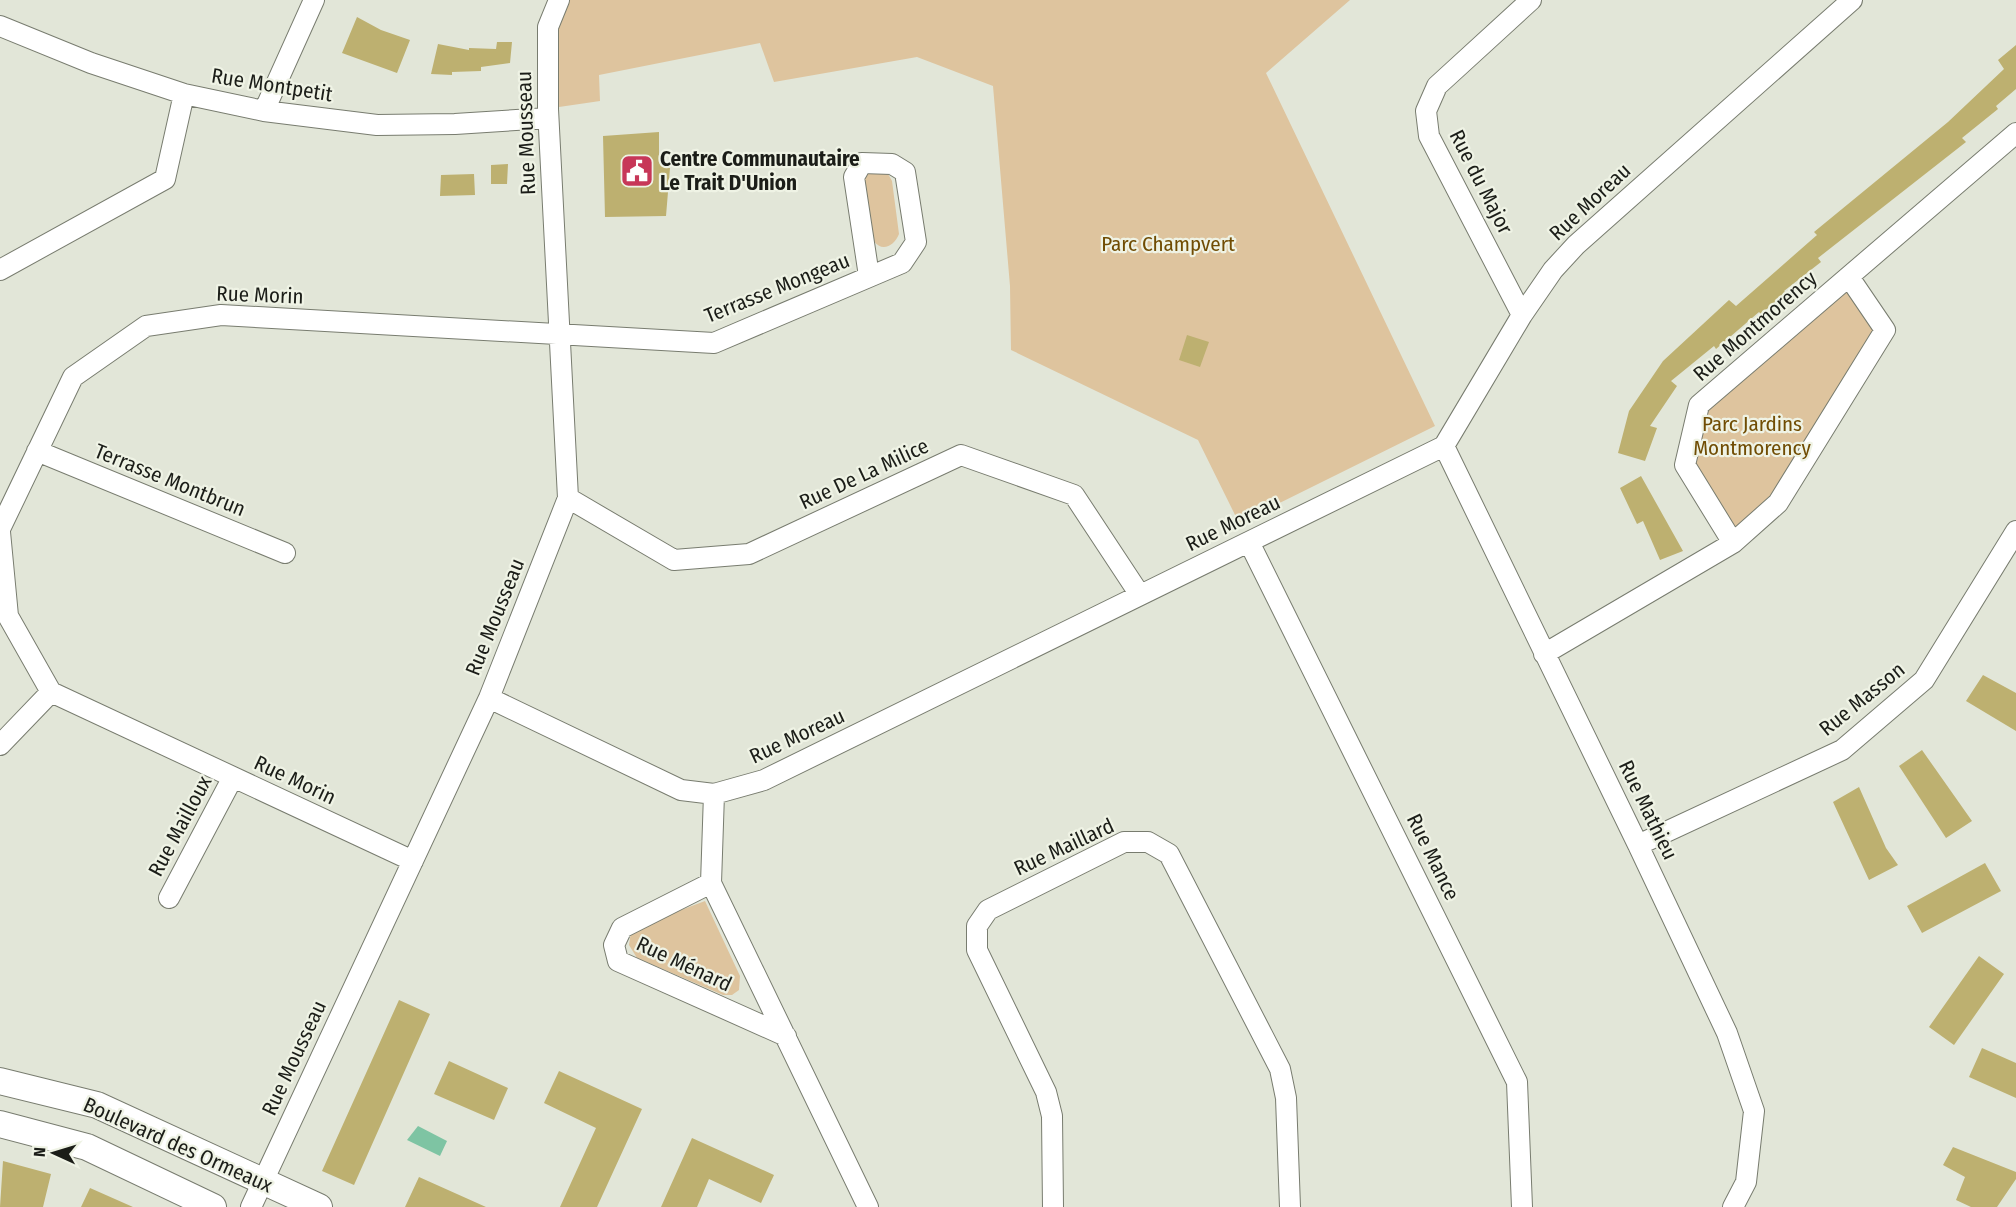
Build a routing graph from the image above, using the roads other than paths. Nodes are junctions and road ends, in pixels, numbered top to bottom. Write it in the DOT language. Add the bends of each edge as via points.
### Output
graph roads {
  1 [pos="314,0"];
  2 [pos="559,0"];
  3 [pos="1531,0"];
  4 [pos="1852,0"];
  5 [pos="0,26"];
  6 [pos="183,94"];
  7 [pos="264,111"];
  8 [pos="548,118"];
  9 [pos="2016,133"];
  10 [pos="0,270"];
  11 [pos="869,276"];
  12 [pos="1849,276"];
  13 [pos="1522,315"];
  14 [pos="558,336"];
  15 [pos="1444,446"];
  16 [pos="37,451"];
  17 [pos="568,498"];
  18 [pos="0,530"];
  19 [pos="2016,531"];
  20 [pos="1249,542"];
  21 [pos="1732,543"];
  22 [pos="285,553"];
  23 [pos="1140,595"];
  24 [pos="1544,654"];
  25 [pos="51,692"];
  26 [pos="489,698"];
  27 [pos="0,745"];
  28 [pos="232,777"];
  29 [pos="714,794"];
  30 [pos="1638,845"];
  31 [pos="413,861"];
  32 [pos="711,884"];
  33 [pos="169,898"];
  34 [pos="786,1036"];
  35 [pos="0,1080"];
  36 [pos="0,1124"];
  37 [pos="263,1181"];
  38 [pos="213,1207"];
  39 [pos="251,1207"];
  40 [pos="319,1207"];
  41 [pos="868,1207"];
  42 [pos="1053,1207"];
  43 [pos="1290,1207"];
  44 [pos="1522,1207"];
  45 [pos="1733,1207"];
  1 -- 7 [label="street"];
  2 -- 8 [label="street, Rue Mousseau" via="548,27"];
  3 -- 13 [label="street, Rue du Major" via="1437,86 1426,111 1429,136"];
  4 -- 13 [label="street, Rue Moreau" via="1576,245"];
  5 -- 6 [label="street, Rue Montpetit"];
  6 -- 7 [label="street, Rue Montpetit"];
  6 -- 10 [label="street" via="165,179"];
  7 -- 8 [label="street, Rue Montpetit" via="377,125"];
  8 -- 14 [label="street, Rue Mousseau"];
  9 -- 12 [label="street, Rue Montmorency"];
  11 -- 11 [label="street, Terrasse Mongeau" via="902,263 916,242 904,172 892,164 862,163 854,177"];
  11 -- 14 [label="street, Terrasse Mongeau" via="714,343"];
  12 -- 21 [label="street, Rue Montmorency" via="1885,330 1778,503"];
  12 -- 21 [label="street, Rue Montmorency" via="1700,405 1685,465"];
  13 -- 15 [label="street, Rue Moreau"];
  14 -- 16 [label="street, Rue Morin" via="221,315 146,326 73,376"];
  14 -- 17 [label="street, Rue Mousseau"];
  15 -- 20 [label="street, Rue Moreau"];
  15 -- 24 [label="street, Rue Mathieu"];
  16 -- 18 [label="street, Rue Morin"];
  16 -- 22 [label="street, Terrasse Montbrun"];
  17 -- 23 [label="street, Rue De La Milice" via="674,560 749,554 961,455 1074,495"];
  17 -- 26 [label="street, Rue Mousseau"];
  18 -- 25 [label="street, Rue Morin" via="8,616"];
  19 -- 30 [label="street, Rue Masson" via="1924,680 1842,750"];
  20 -- 23 [label="street, Rue Moreau"];
  20 -- 44 [label="street, Rue Mance" via="1517,1082"];
  21 -- 24 [label="street, Rue Montmorency"];
  23 -- 29 [label="street, Rue Moreau" via="764,780"];
  24 -- 30 [label="street, Rue Mathieu"];
  25 -- 27 [label="street"];
  25 -- 28 [label="street, Rue Morin"];
  26 -- 29 [label="street, Rue Moreau" via="681,790"];
  26 -- 31 [label="street, Rue Mousseau"];
  28 -- 31 [label="street, Rue Morin"];
  28 -- 33 [label="street, Rue Mailloux"];
  29 -- 32 [label="street, Rue Ménard"];
  30 -- 45 [label="street, Rue Mathieu" via="1727,1033 1754,1110 1746,1182"];
  31 -- 37 [label="street, Rue Mousseau"];
  32 -- 34 [label="street, Rue Ménard"];
  32 -- 34 [label="street, Rue Ménard" via="622,928 614,945 618,961"];
  34 -- 41 [label="street, Rue Ménard"];
  35 -- 37 [label="street, Boulevard des Ormeaux" via="97,1105"];
  36 -- 38 [label="street, Boulevard des Ormeaux" via="87,1147"];
  37 -- 39 [label="street, Rue Mousseau"];
  37 -- 40 [label="street, Boulevard des Ormeaux"];
  42 -- 43 [label="street, Rue Maillard" via="1052,1116 1046,1092 977,950 977,926 988,910 1124,842 1148,842 1169,854 1280,1069 1286,1098"];
}
